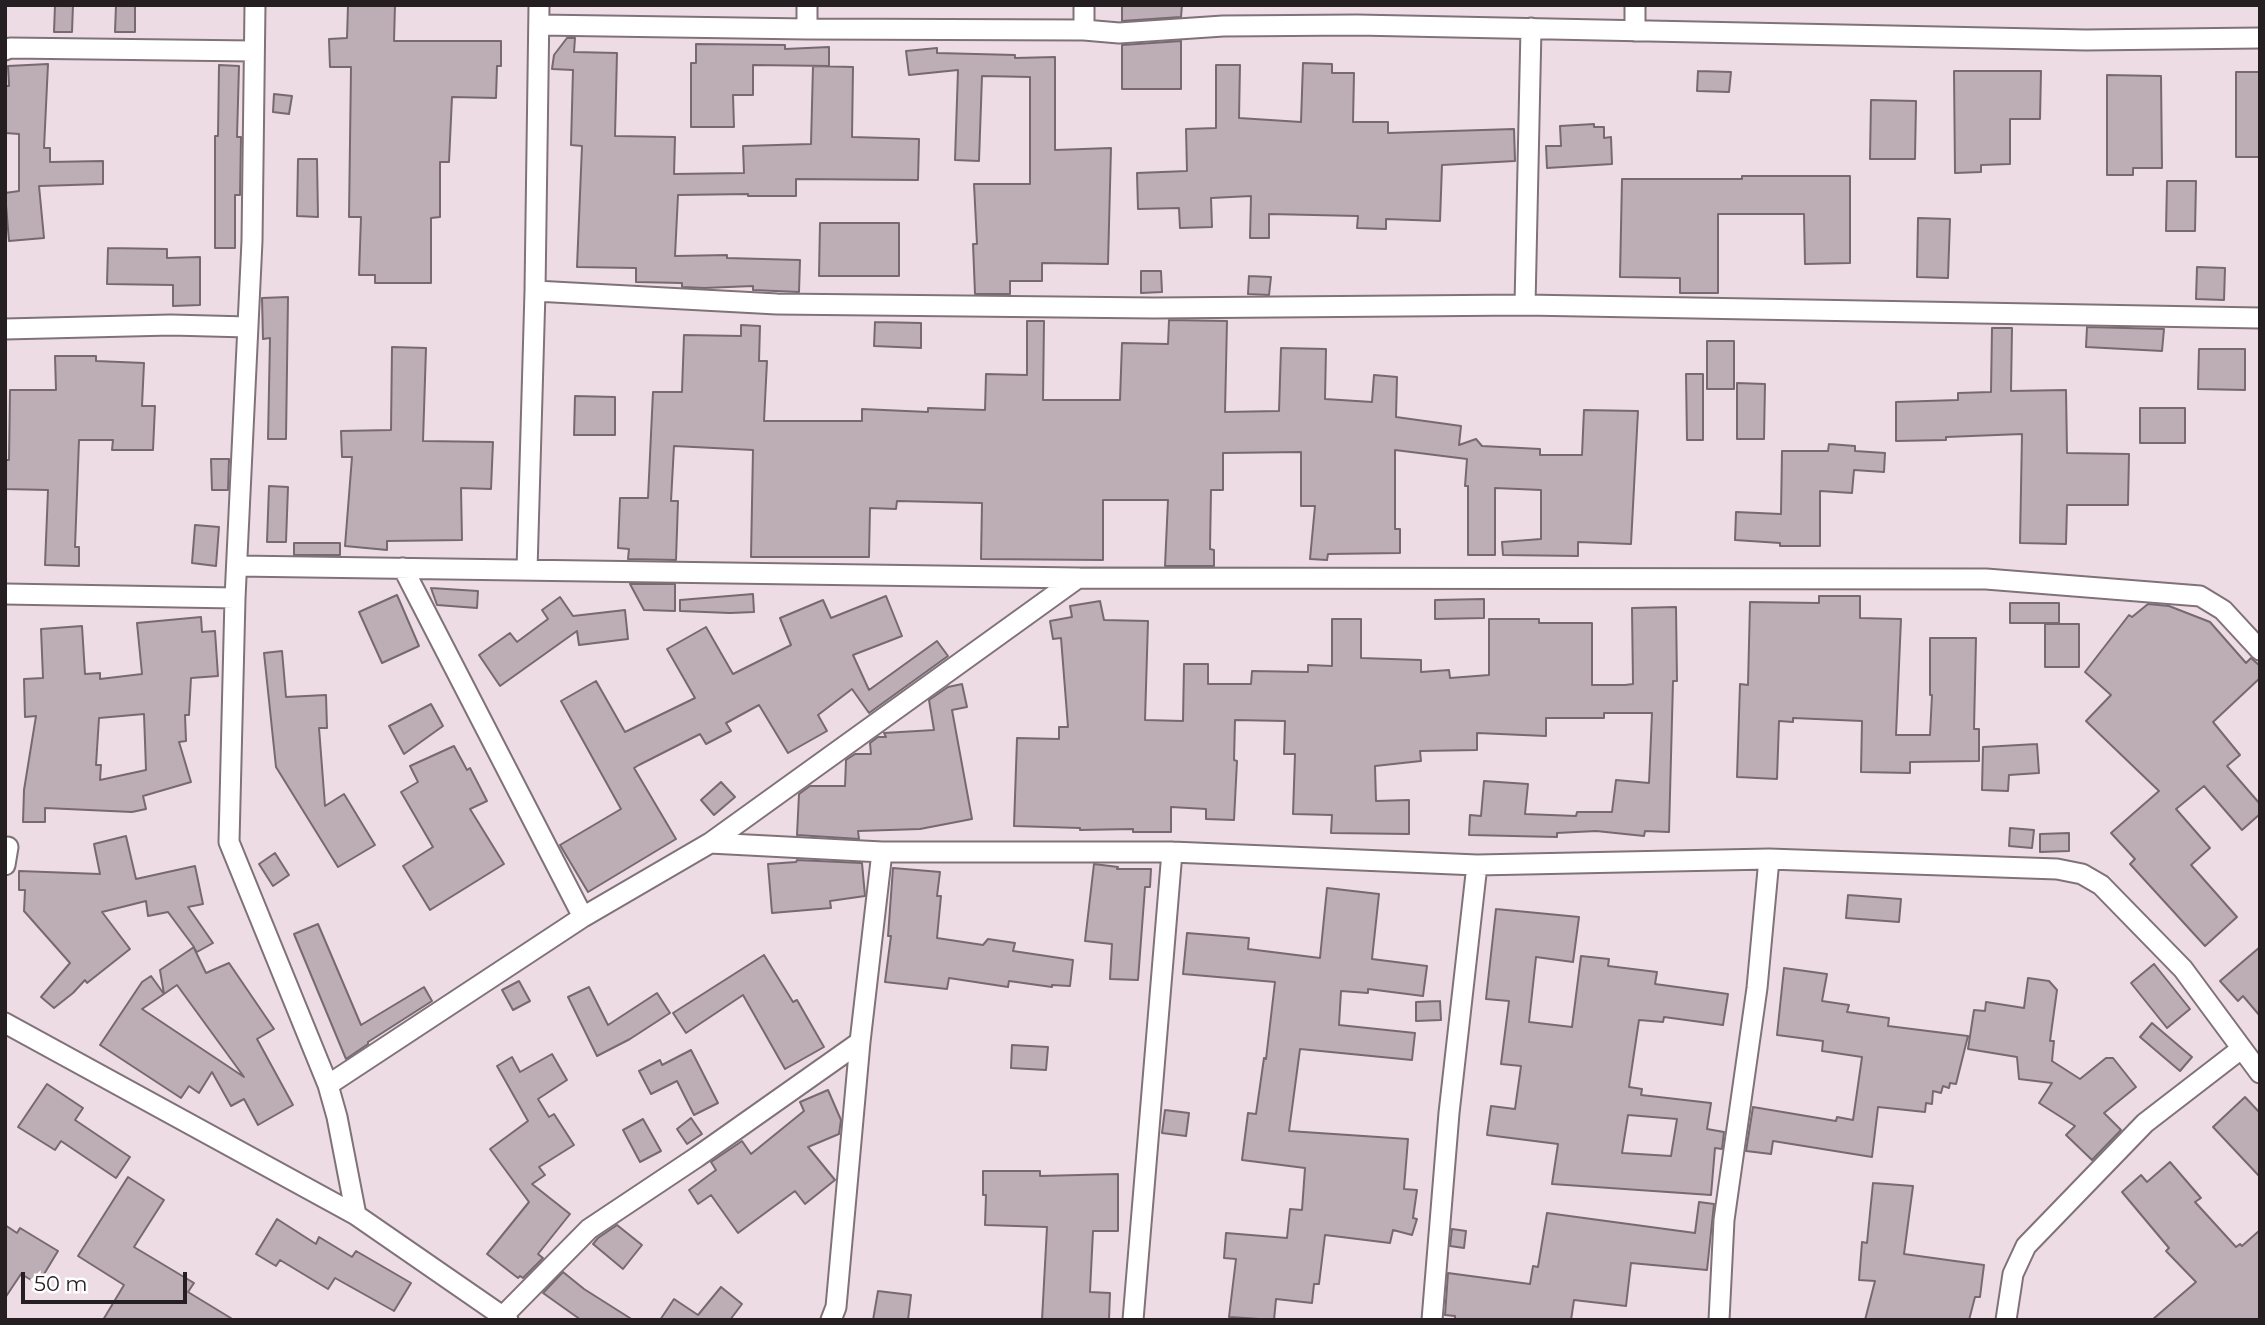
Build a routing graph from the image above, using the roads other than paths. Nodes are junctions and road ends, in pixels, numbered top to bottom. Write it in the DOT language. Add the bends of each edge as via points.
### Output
graph roads {
  1 [pos="255,5"];
  2 [pos="807,5"];
  3 [pos="1084,5"];
  4 [pos="1635,5"];
  5 [pos="539,15"];
  6 [pos="1358,15"];
  7 [pos="807,29"];
  8 [pos="1531,29"];
  9 [pos="1084,30"];
  10 [pos="1635,30"];
  11 [pos="2260,38"];
  12 [pos="5,50"];
  13 [pos="253,51"];
  14 [pos="535,291"];
  15 [pos="1525,305"];
  16 [pos="2260,318"];
  17 [pos="248,327"];
  18 [pos="5,329"];
  19 [pos="237,566"];
  20 [pos="403,568"];
  21 [pos="527,570"];
  22 [pos="1078,578"];
  23 [pos="5,594"];
  24 [pos="235,598"];
  25 [pos="2260,650"];
  26 [pos="710,843"];
  27 [pos="882,852"];
  28 [pos="1172,852"];
  29 [pos="1769,859"];
  30 [pos="1477,865"];
  31 [pos="583,917"];
  32 [pos="5,1023"];
  33 [pos="860,1042"];
  34 [pos="2241,1049"];
  35 [pos="2260,1073"];
  36 [pos="328,1084"];
  37 [pos="356,1215"];
  38 [pos="506,1318"];
  39 [pos="831,1320"];
  40 [pos="1133,1320"];
  41 [pos="1432,1320"];
  42 [pos="1719,1320"];
  43 [pos="2006,1320"];
  1 -- 13 [label="street"];
  2 -- 7 [label="street"];
  3 -- 9 [label="street"];
  4 -- 10 [label="street"];
  5 -- 7 [label="street"];
  5 -- 14 [label="street"];
  6 -- 8 [label="street"];
  6 -- 9 [label="street" via="1119,33"];
  7 -- 9 [label="street"];
  8 -- 10 [label="street"];
  8 -- 15 [label="street"];
  10 -- 11 [label="street" via="2086,40"];
  12 -- 13 [label="street"];
  13 -- 17 [label="street"];
  14 -- 15 [label="street" via="898,306"];
  14 -- 21 [label="street"];
  15 -- 16 [label="street"];
  17 -- 18 [label="street"];
  17 -- 19 [label="street"];
  19 -- 20 [label="street"];
  19 -- 24 [label="street"];
  20 -- 21 [label="street"];
  20 -- 31 [label="street"];
  21 -- 22 [label="street"];
  22 -- 25 [label="street" via="1986,579 2200,596 2223,610"];
  22 -- 26 [label="street"];
  23 -- 24 [label="street"];
  24 -- 36 [label="street" via="229,842"];
  26 -- 27 [label="street"];
  26 -- 31 [label="street"];
  27 -- 28 [label="street"];
  27 -- 33 [label="street"];
  28 -- 30 [label="street"];
  28 -- 40 [label="street"];
  29 -- 30 [label="street"];
  29 -- 34 [label="street" via="2057,869 2082,874 2101,886 2183,969"];
  29 -- 42 [label="street" via="1757,988 1724,1220"];
  30 -- 41 [label="street"];
  31 -- 36 [label="street"];
  32 -- 37 [label="street"];
  33 -- 38 [label="street" via="589,1229"];
  33 -- 39 [label="street" via="836,1307"];
  34 -- 35 [label="street"];
  34 -- 43 [label="street" via="2145,1123 2026,1246 2013,1275"];
  36 -- 37 [label="street"];
  37 -- 38 [label="street"];
}
